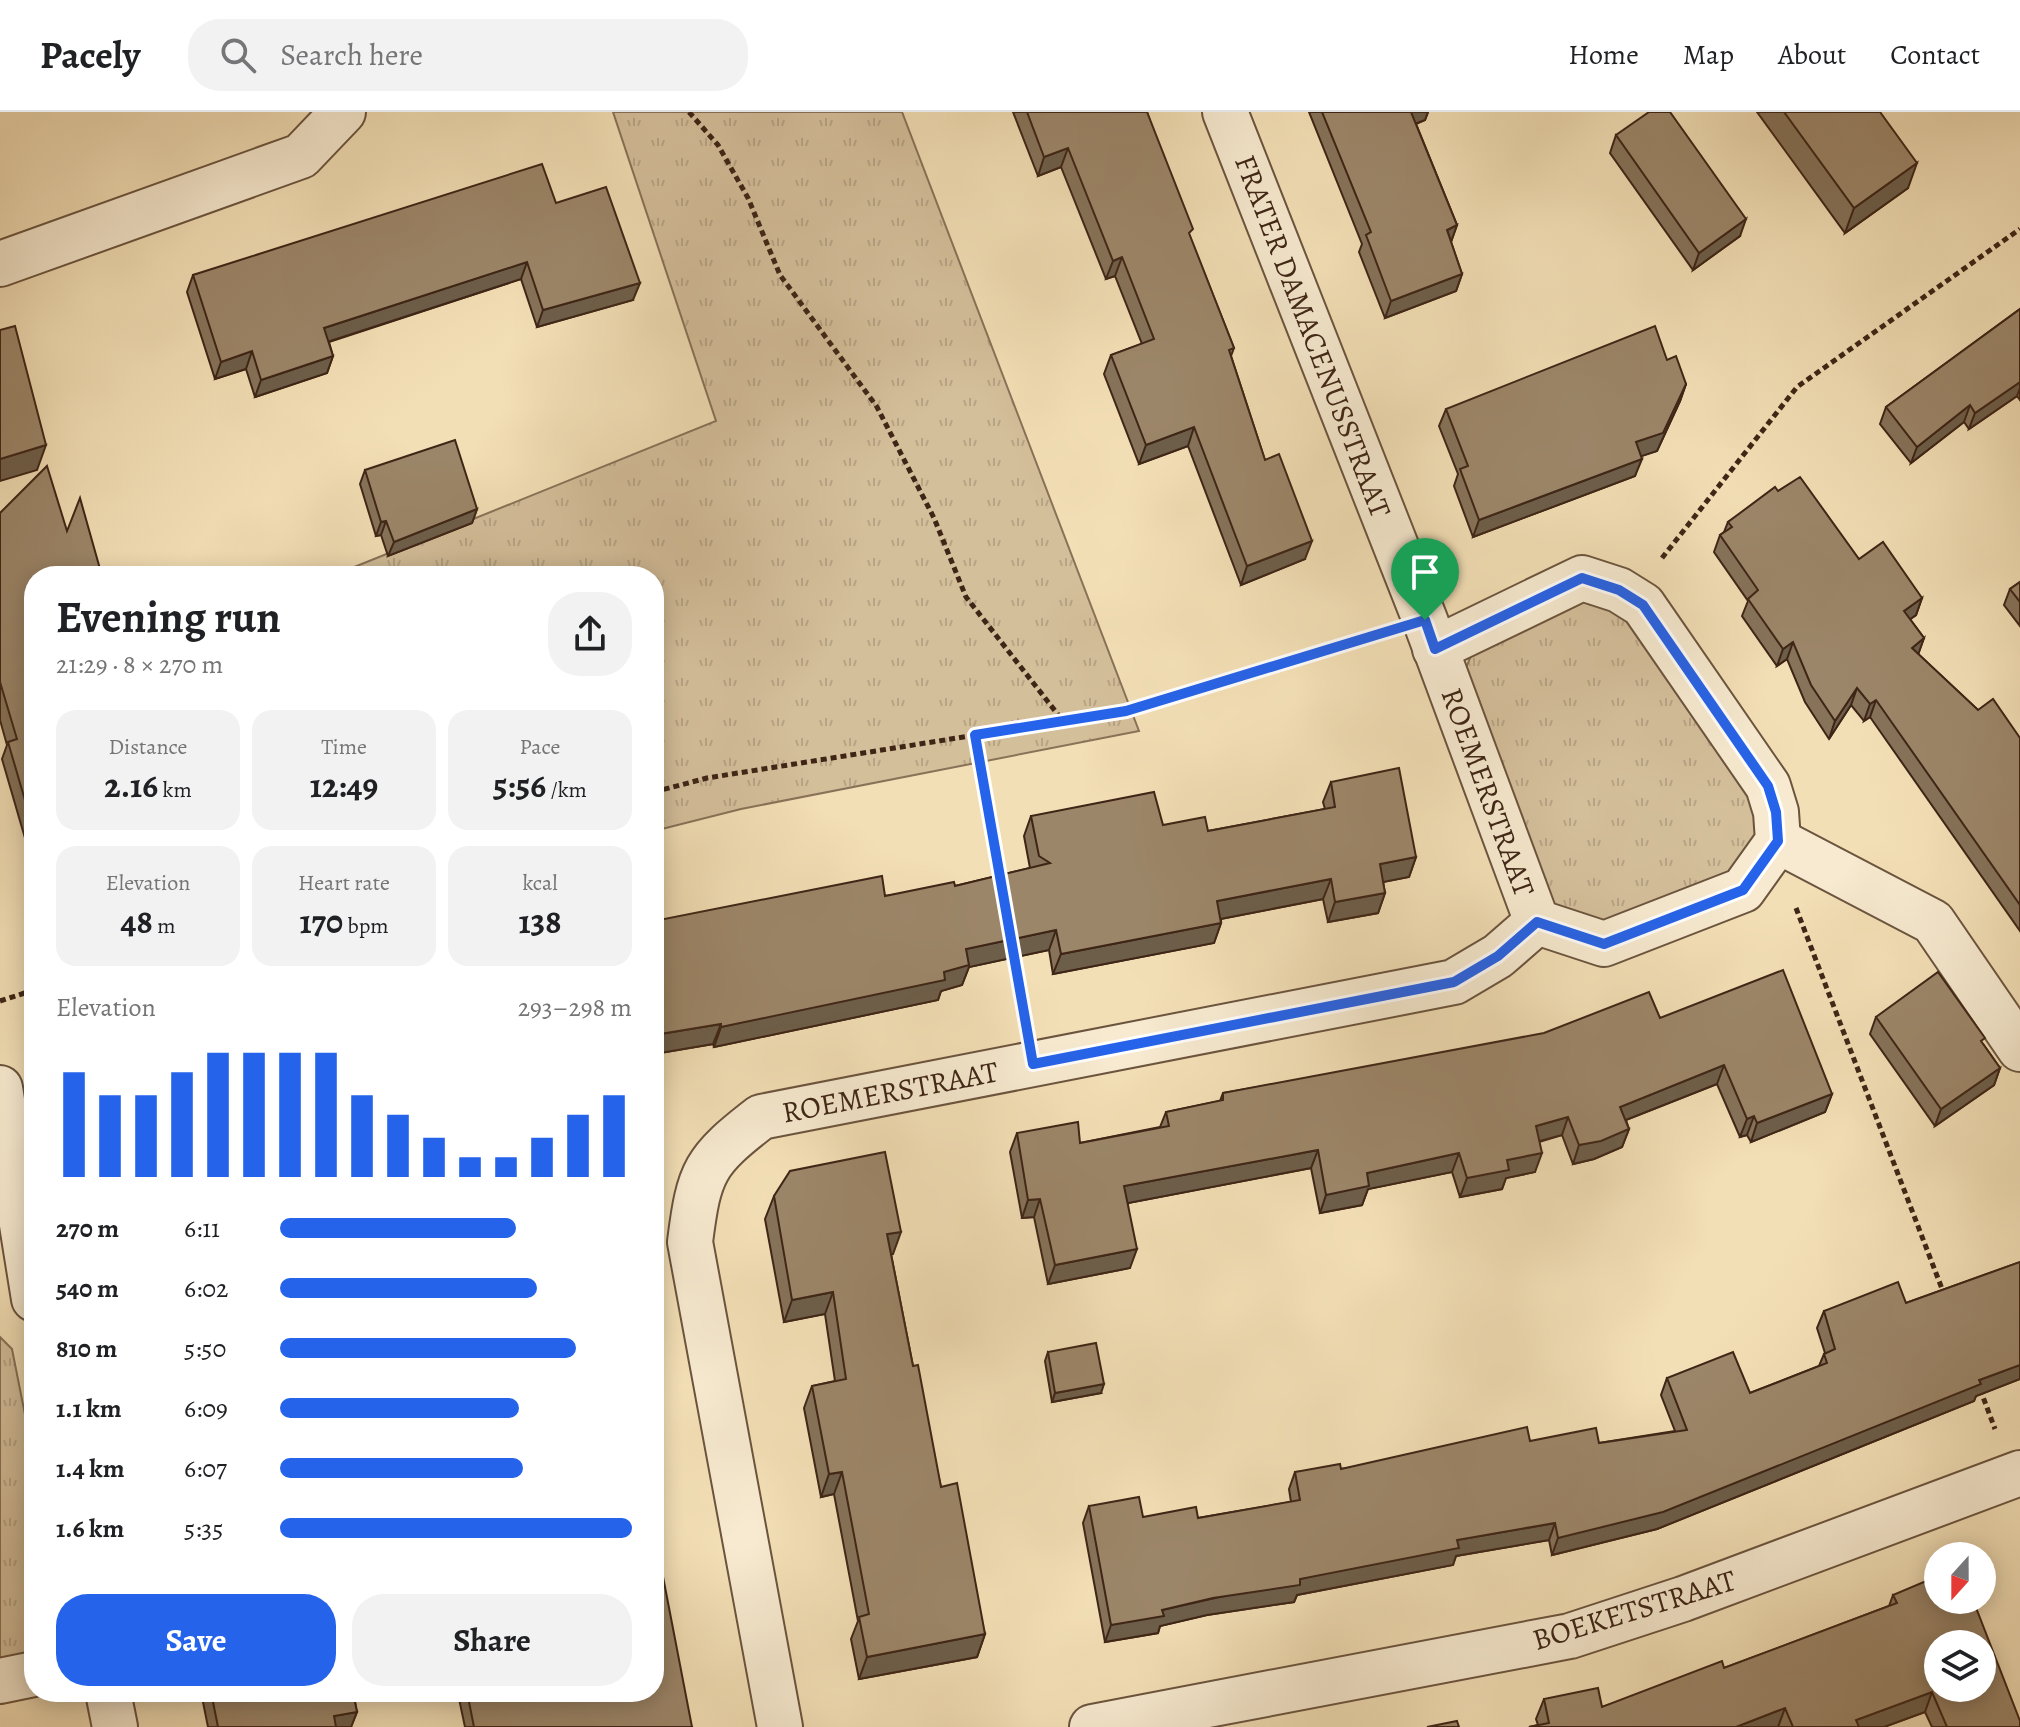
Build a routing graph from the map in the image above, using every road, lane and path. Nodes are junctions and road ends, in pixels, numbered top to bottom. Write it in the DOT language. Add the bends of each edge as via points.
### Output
graph roads {
  1 [pos="689,112"];
  2 [pos="1225,112"];
  3 [pos="348,113"];
  4 [pos="2020,229"];
  5 [pos="0,264"];
  6 [pos="1631,597"];
  7 [pos="1430,635"];
  8 [pos="1064,722"];
  9 [pos="975,735"];
  10 [pos="664,789"];
  11 [pos="1775,846"];
  12 [pos="1002,892"];
  13 [pos="1537,922"];
  14 [pos="1011,939"];
  15 [pos="24,993"];
  16 [pos="0,1001"];
  17 [pos="2020,1049"];
  18 [pos="1033,1064"];
  19 [pos="0,1088"];
  20 [pos="22,1288"];
  21 [pos="1945,1297"];
  22 [pos="1979,1386"];
  23 [pos="2016,1474"];
  24 [pos="24,1676"];
  25 [pos="0,1681"];
  26 [pos="110,1702"];
  27 [pos="115,1727"];
  28 [pos="780,1727"];
  29 [pos="1092,1727"];
  1 -- 8 [label="path" via="718,145 748,198 780,275 877,407 934,518 966,597"];
  2 -- 7 [label="street, FRATER DAMACENUSSTRAAT"];
  3 -- 5 [label="street" via="301,156"];
  4 -- 6 [label="path" via="1797,387"];
  6 -- 7 [label="street" via="1582,578"];
  6 -- 11 [label="street" via="1643,605 1768,786 1776,812"];
  7 -- 8 [label="path"];
  7 -- 13 [label="street, ROEMERSTRAAT"];
  8 -- 9 [label="path"];
  9 -- 10 [label="path"];
  9 -- 12 [label="path"];
  11 -- 13 [label="street" via="1743,890 1604,944"];
  11 -- 17 [label="street" via="1933,922"];
  11 -- 21 [label="path"];
  13 -- 18 [label="street, ROEMERSTRAAT" via="1498,956 1454,982"];
  14 -- 18 [label="path"];
  15 -- 16 [label="path"];
  18 -- 28 [label="street, ROEMERSTRAAT" via="761,1117 719,1149 697,1189 690,1242"];
  19 -- 20 [label="street"];
  22 -- 23 [label="path"];
  23 -- 29 [label="street, BOEKETSTRAAT" via="1570,1636"];
  24 -- 25 [label="street"];
  26 -- 27 [label="street"];
}
